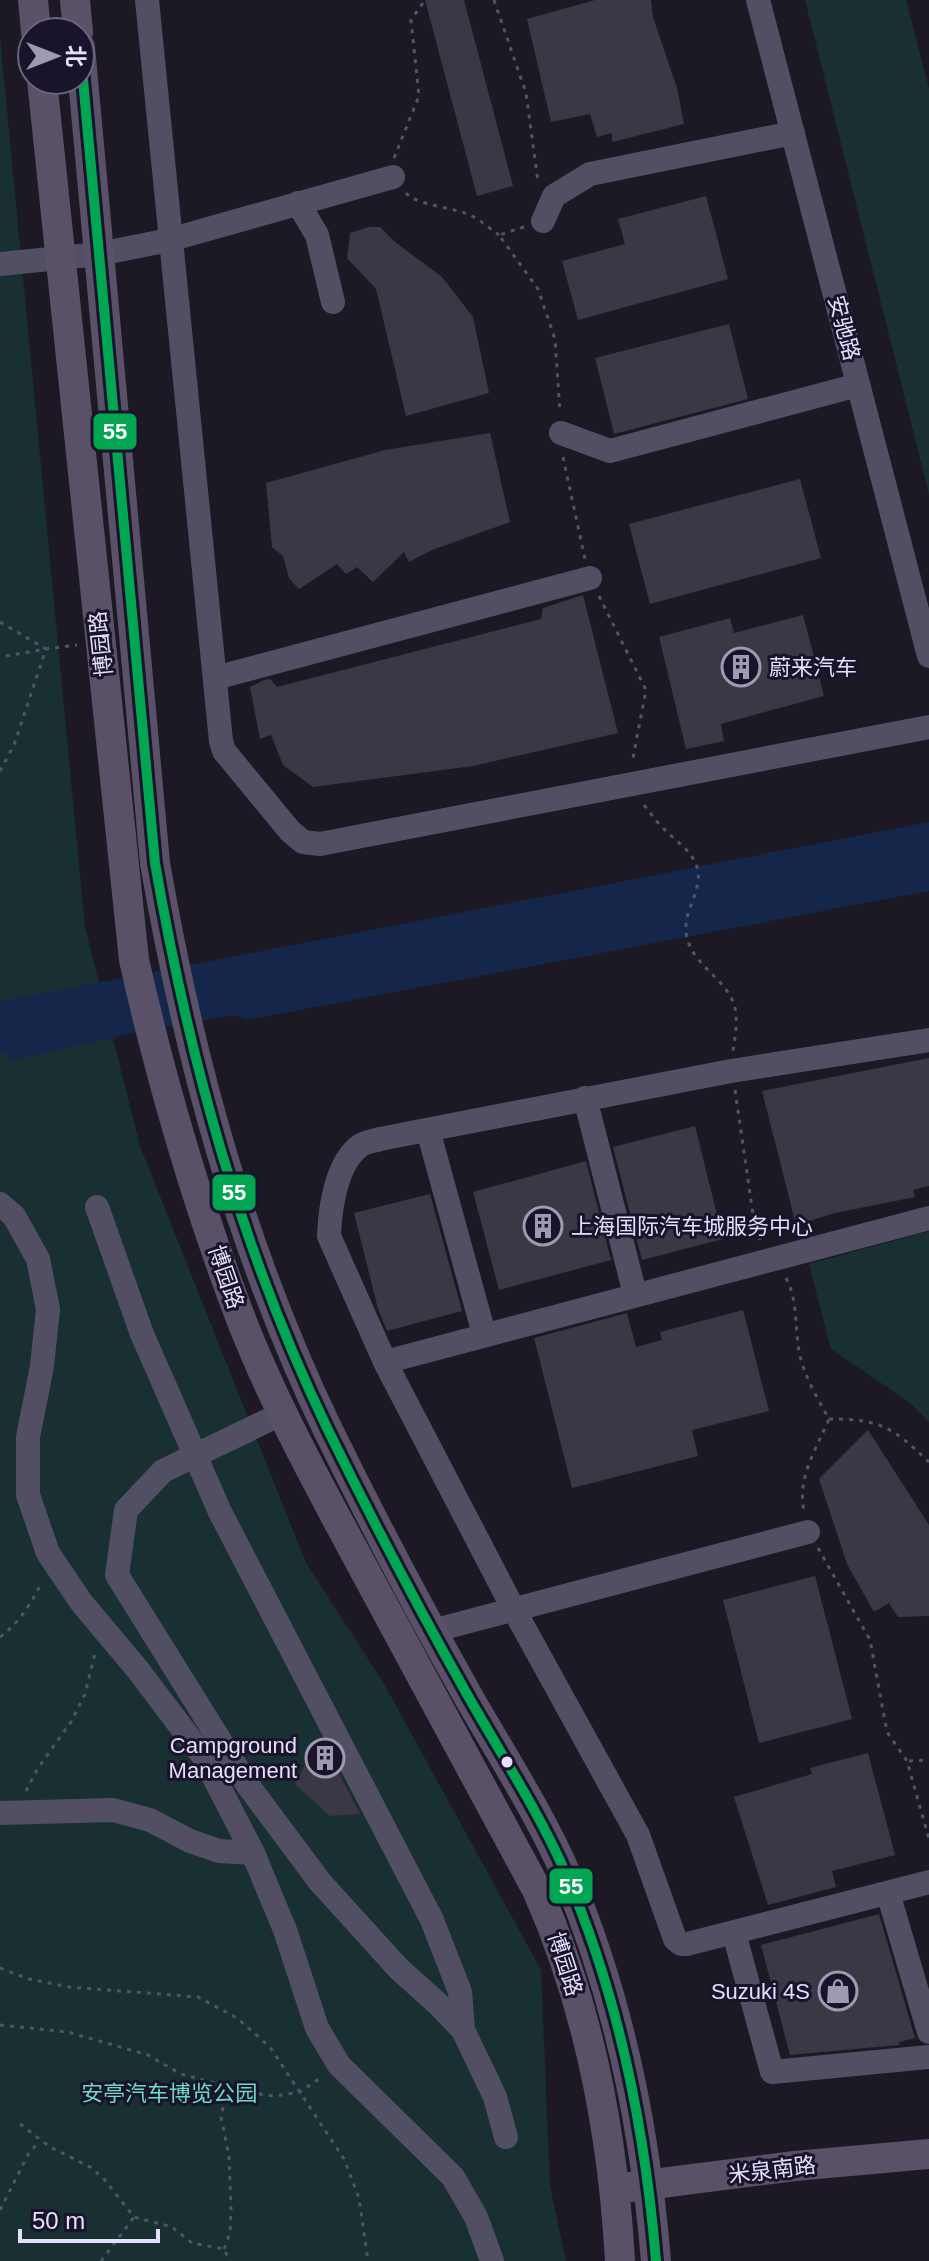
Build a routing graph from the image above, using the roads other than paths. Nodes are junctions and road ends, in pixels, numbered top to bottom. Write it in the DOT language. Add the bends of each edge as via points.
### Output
graph roads {
  1 [pos="147,0"];
  2 [pos="758,0"];
  3 [pos="44,96"];
  4 [pos="84,96"];
  5 [pos="793,133"];
  6 [pos="393,177"];
  7 [pos="298,203"];
  8 [pos="543,221"];
  9 [pos="169,240"];
  10 [pos="99,254"];
  11 [pos="60,259"];
  12 [pos="0,264"];
  13 [pos="333,302"];
  14 [pos="858,385"];
  15 [pos="561,433"];
  16 [pos="590,578"];
  17 [pos="929,656"];
  18 [pos="215,678"];
  19 [pos="929,727"];
  20 [pos="929,1040"];
  21 [pos="585,1098"];
  22 [pos="428,1130"];
  23 [pos="0,1204"];
  24 [pos="97,1207"];
  25 [pos="929,1218"];
  26 [pos="635,1294"];
  27 [pos="484,1334"];
  28 [pos="385,1362"];
  29 [pos="283,1413"];
  30 [pos="195,1455"];
  31 [pos="808,1532"];
  32 [pos="513,1608"];
  33 [pos="432,1631"];
  34 [pos="11,1813"];
  35 [pos="253,1853"];
  36 [pos="929,1882"];
  37 [pos="888,1893"];
  38 [pos="734,1933"];
  39 [pos="463,2030"];
  40 [pos="929,2032"];
  41 [pos="929,2057"];
  42 [pos="506,2137"];
  43 [pos="929,2154"];
  44 [pos="650,2185"];
  45 [pos="616,2189"];
  46 [pos="492,2261"];
  47 [pos="620,2261"];
  48 [pos="656,2261"];
  1 -- 9 [label="street"];
  2 -- 5 [label="street, 安驰路"];
  3 -- 11 [label="main road, 博园路"];
  4 -- 10 [label="main road, 博园路"];
  5 -- 8 [label="street" via="590,174 554,196"];
  5 -- 14 [label="street, 安驰路"];
  6 -- 7 [label="street"];
  7 -- 9 [label="street"];
  7 -- 13 [label="street" via="317,235"];
  9 -- 10 [label="street"];
  9 -- 18 [label="street"];
  10 -- 11 [label="street"];
  10 -- 33 [label="main road, 博园路" via="155,863 186,1024 238,1213 297,1362"];
  11 -- 12 [label="street"];
  11 -- 29 [label="main road, 博园路" via="134,960 187,1158 239,1315"];
  14 -- 15 [label="street" via="610,451"];
  14 -- 17 [label="street, 安驰路"];
  16 -- 18 [label="street"];
  18 -- 19 [label="street" via="224,751 290,831 303,842 320,844"];
  20 -- 21 [label="street"];
  21 -- 22 [label="street"];
  21 -- 26 [label="street"];
  22 -- 27 [label="street"];
  22 -- 28 [label="street" via="362,1145 340,1177 330,1222 333,1248"];
  23 -- 35 [label="street" via="14,1216 38,1259 48,1309 28,1437 28,1495 48,1553 203,1756"];
  24 -- 30 [label="street" via="142,1334"];
  25 -- 26 [label="street"];
  26 -- 27 [label="street"];
  27 -- 28 [label="street"];
  28 -- 32 [label="street"];
  29 -- 30 [label="street"];
  29 -- 45 [label="main road, 博园路" via="556,1933 585,2029"];
  30 -- 39 [label="street" via="432,1920 460,1992"];
  30 -- 39 [label="street" via="163,1471 126,1510 117,1575 247,1784 320,1882"];
  31 -- 32 [label="street"];
  32 -- 33 [label="street"];
  32 -- 38 [label="street" via="638,1835 675,1939 687,1944"];
  33 -- 44 [label="main road, 博园路" via="565,1870 613,2009"];
  34 -- 35 [label="street" via="113,1810 150,1820 219,1851"];
  35 -- 46 [label="street" via="317,2028 339,2065 453,2177 476,2217"];
  36 -- 37 [label="street"];
  37 -- 38 [label="street"];
  37 -- 40 [label="street"];
  38 -- 41 [label="street" via="772,2072"];
  39 -- 42 [label="street" via="495,2097"];
  43 -- 44 [label="main road, 米泉南路"];
  44 -- 45 [label="main road, 米泉南路"];
  44 -- 48 [label="main road, 博园路"];
  45 -- 47 [label="main road, 博园路"];
}
